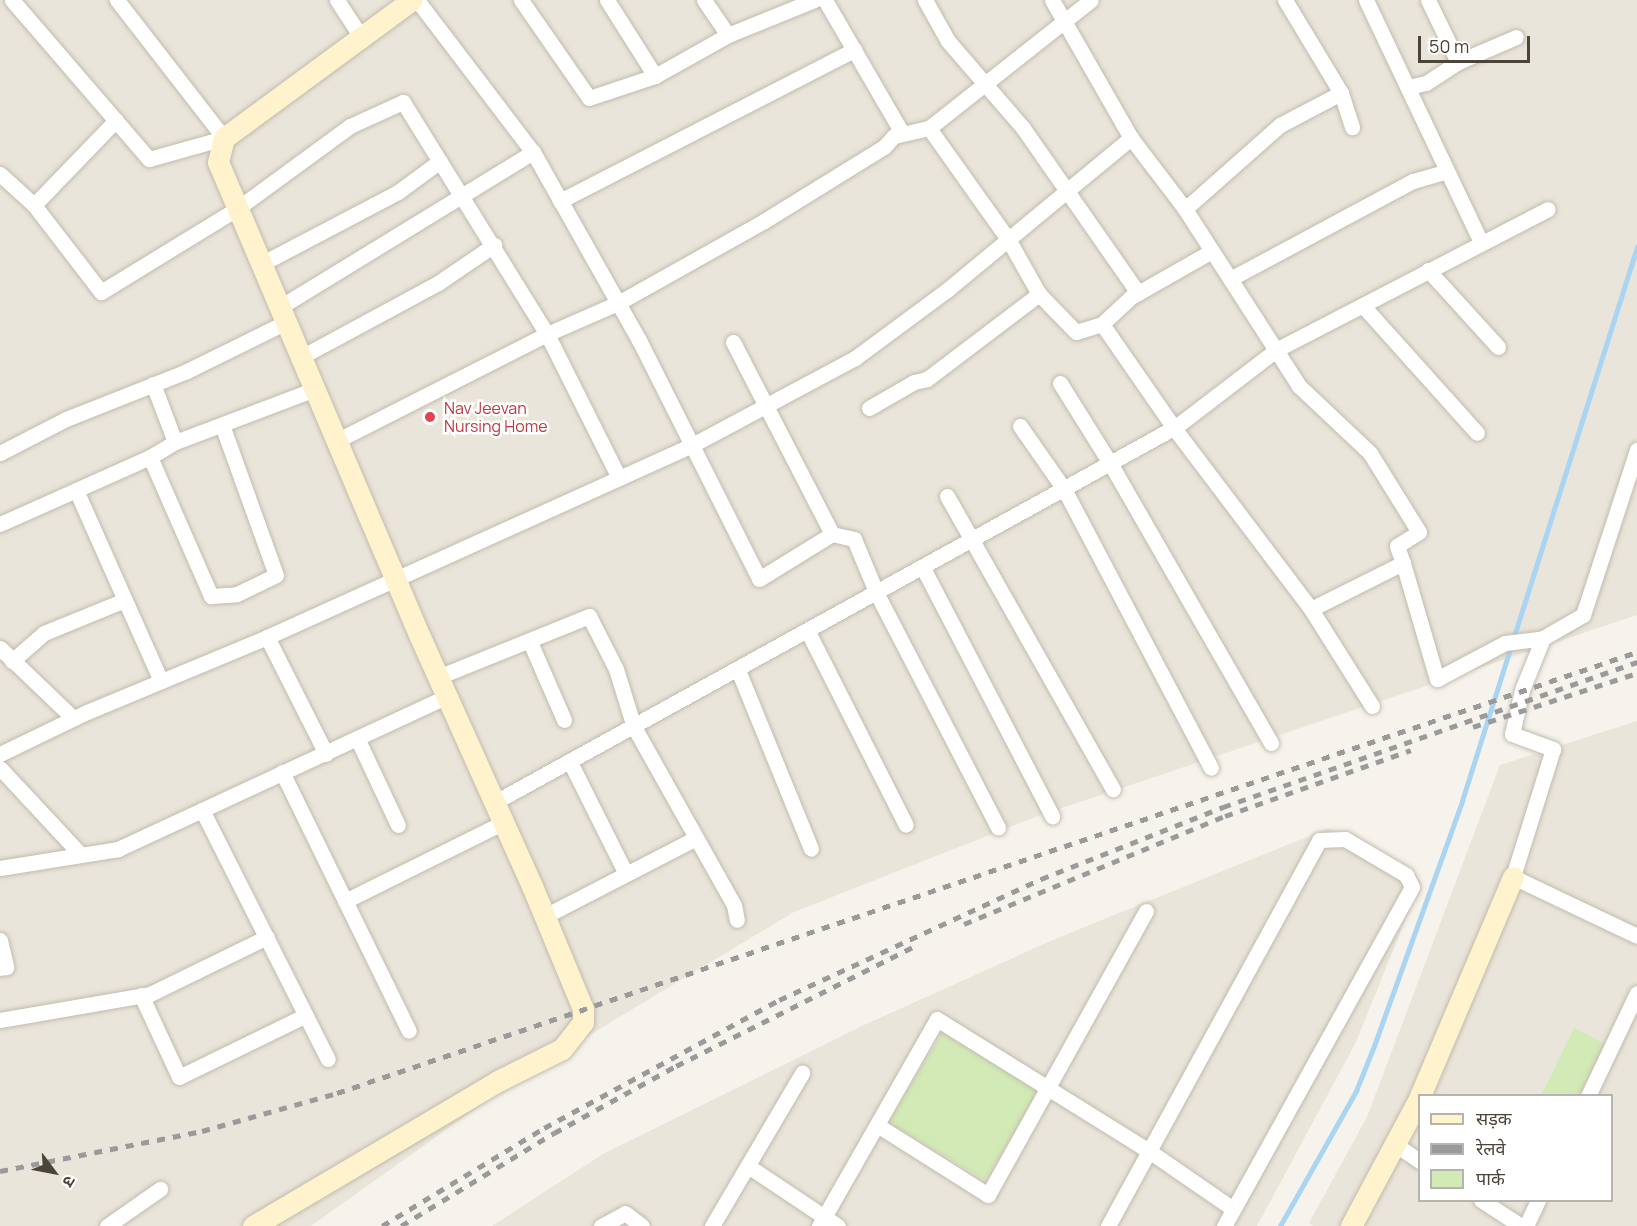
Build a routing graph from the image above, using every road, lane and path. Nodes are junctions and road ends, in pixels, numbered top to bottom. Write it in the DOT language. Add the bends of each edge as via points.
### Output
graph roads {
  1 [pos="12,0"];
  2 [pos="117,0"];
  3 [pos="337,0"];
  4 [pos="412,0"];
  5 [pos="417,0"];
  6 [pos="520,0"];
  7 [pos="607,0"];
  8 [pos="704,0"];
  9 [pos="814,0"];
  10 [pos="825,0"];
  11 [pos="925,0"];
  12 [pos="1052,0"];
  13 [pos="1091,0"];
  14 [pos="1285,0"];
  15 [pos="1367,0"];
  16 [pos="1428,0"];
  17 [pos="1063,19"];
  18 [pos="728,35"];
  19 [pos="361,37"];
  20 [pos="1516,37"];
  21 [pos="854,50"];
  22 [pos="1458,62"];
  23 [pos="655,76"];
  24 [pos="984,83"];
  25 [pos="1408,87"];
  26 [pos="1341,93"];
  27 [pos="116,120"];
  28 [pos="1352,127"];
  29 [pos="929,128"];
  30 [pos="902,133"];
  31 [pos="224,138"];
  32 [pos="1131,138"];
  33 [pos="533,152"];
  34 [pos="440,161"];
  35 [pos="1447,171"];
  36 [pos="0,174"];
  37 [pos="1066,191"];
  38 [pos="462,194"];
  39 [pos="560,201"];
  40 [pos="34,205"];
  41 [pos="238,208"];
  42 [pos="1185,209"];
  43 [pos="1548,209"];
  44 [pos="1008,239"];
  45 [pos="1481,242"];
  46 [pos="494,245"];
  47 [pos="1212,251"];
  48 [pos="261,264"];
  49 [pos="1428,270"];
  50 [pos="1230,279"];
  51 [pos="1138,293"];
  52 [pos="1039,294"];
  53 [pos="618,303"];
  54 [pos="1364,307"];
  55 [pos="283,314"];
  56 [pos="1102,324"];
  57 [pos="548,334"];
  58 [pos="733,342"];
  59 [pos="1498,346"];
  60 [pos="1276,350"];
  61 [pos="301,357"];
  62 [pos="1060,383"];
  63 [pos="153,384"];
  64 [pos="315,388"];
  65 [pos="766,405"];
  66 [pos="869,408"];
  67 [pos="222,426"];
  68 [pos="1020,426"];
  69 [pos="1174,428"];
  70 [pos="1477,433"];
  71 [pos="338,440"];
  72 [pos="176,442"];
  73 [pos="692,445"];
  74 [pos="1637,450"];
  75 [pos="0,453"];
  76 [pos="150,457"];
  77 [pos="1110,463"];
  78 [pos="619,478"];
  79 [pos="1064,489"];
  80 [pos="76,490"];
  81 [pos="947,496"];
  82 [pos="0,524"];
  83 [pos="831,534"];
  84 [pos="972,540"];
  85 [pos="1404,563"];
  86 [pos="923,568"];
  87 [pos="396,579"];
  88 [pos="877,594"];
  89 [pos="125,600"];
  90 [pos="1311,609"];
  91 [pos="808,632"];
  92 [pos="267,637"];
  93 [pos="1543,638"];
  94 [pos="530,642"];
  95 [pos="0,648"];
  96 [pos="12,661"];
  97 [pos="738,670"];
  98 [pos="161,681"];
  99 [pos="443,686"];
  100 [pos="1372,706"];
  101 [pos="73,718"];
  102 [pos="564,720"];
  103 [pos="634,727"];
  104 [pos="357,738"];
  105 [pos="1271,743"];
  106 [pos="0,754"];
  107 [pos="326,754"];
  108 [pos="570,762"];
  109 [pos="0,768"];
  110 [pos="1211,768"];
  111 [pos="282,772"];
  112 [pos="1113,789"];
  113 [pos="495,802"];
  114 [pos="202,810"];
  115 [pos="1052,816"];
  116 [pos="504,822"];
  117 [pos="398,825"];
  118 [pos="906,825"];
  119 [pos="998,827"];
  120 [pos="696,838"];
  121 [pos="811,849"];
  122 [pos="81,855"];
  123 [pos="0,868"];
  124 [pos="626,874"];
  125 [pos="1513,878"];
  126 [pos="345,901"];
  127 [pos="1146,911"];
  128 [pos="545,916"];
  129 [pos="737,920"];
  130 [pos="1637,936"];
  131 [pos="267,938"];
  132 [pos="0,940"];
  133 [pos="0,968"];
  134 [pos="1637,993"];
  135 [pos="141,995"];
  136 [pos="306,1015"];
  137 [pos="0,1020"];
  138 [pos="409,1030"];
  139 [pos="328,1059"];
  140 [pos="802,1073"];
  141 [pos="1047,1088"];
  142 [pos="1421,1094"];
  143 [pos="1588,1094"];
  144 [pos="1418,1100"];
  145 [pos="877,1125"];
  146 [pos="1396,1145"];
  147 [pos="1149,1151"];
  148 [pos="1418,1160"];
  149 [pos="748,1166"];
  150 [pos="160,1189"];
  151 [pos="1484,1202"];
  152 [pos="1537,1202"];
  153 [pos="1233,1209"];
  154 [pos="822,1221"];
  155 [pos="107,1226"];
  156 [pos="253,1226"];
  157 [pos="601,1226"];
  158 [pos="642,1226"];
  159 [pos="712,1226"];
  160 [pos="838,1226"];
  161 [pos="1108,1226"];
  162 [pos="1224,1226"];
  163 [pos="1351,1226"];
  164 [pos="1521,1226"];
  165 [pos="1526,1226"];
  1 -- 27 [label="street"];
  2 -- 31 [label="street"];
  3 -- 19 [label="street"];
  4 -- 19 [label="street"];
  5 -- 33 [label="street"];
  6 -- 23 [label="street" via="589,98"];
  7 -- 23 [label="street"];
  8 -- 18 [label="street"];
  9 -- 18 [label="street"];
  10 -- 21 [label="street"];
  11 -- 24 [label="street" via="948,41"];
  12 -- 17 [label="street"];
  13 -- 17 [label="street"];
  14 -- 26 [label="street"];
  15 -- 25 [label="street"];
  16 -- 22 [label="street"];
  17 -- 24 [label="street"];
  17 -- 32 [label="street"];
  18 -- 23 [label="street"];
  19 -- 31 [label="street"];
  20 -- 22 [label="street"];
  21 -- 30 [label="street"];
  21 -- 39 [label="street"];
  22 -- 25 [label="street" via="1426,83"];
  24 -- 29 [label="street"];
  24 -- 37 [label="street" via="1023,128"];
  25 -- 35 [label="street"];
  26 -- 28 [label="street"];
  26 -- 42 [label="street" via="1280,125"];
  27 -- 31 [label="street" via="149,159"];
  27 -- 40 [label="street"];
  29 -- 30 [label="street"];
  29 -- 44 [label="street"];
  30 -- 53 [label="street" via="764,221"];
  31 -- 41 [label="street" via="218,162"];
  32 -- 37 [label="street"];
  32 -- 42 [label="street"];
  33 -- 38 [label="street"];
  33 -- 39 [label="street"];
  34 -- 38 [label="street"];
  34 -- 41 [label="street" via="403,102 351,126"];
  34 -- 48 [label="street" via="398,192"];
  35 -- 45 [label="street"];
  35 -- 50 [label="street" via="1413,181"];
  36 -- 40 [label="street"];
  37 -- 44 [label="street"];
  37 -- 51 [label="street"];
  38 -- 46 [label="street"];
  38 -- 55 [label="street"];
  39 -- 53 [label="street"];
  40 -- 41 [label="street" via="101,292"];
  41 -- 48 [label="street"];
  42 -- 47 [label="street"];
  43 -- 45 [label="street"];
  44 -- 52 [label="street"];
  44 -- 65 [label="street" via="855,358"];
  45 -- 49 [label="street"];
  46 -- 57 [label="street"];
  46 -- 61 [label="street" via="438,283"];
  47 -- 50 [label="street"];
  47 -- 51 [label="street"];
  48 -- 55 [label="street"];
  49 -- 54 [label="street"];
  49 -- 59 [label="street"];
  50 -- 60 [label="street"];
  51 -- 56 [label="street"];
  52 -- 56 [label="street" via="1076,332"];
  52 -- 66 [label="street" via="927,379 914,382"];
  53 -- 57 [label="street"];
  53 -- 73 [label="street"];
  54 -- 60 [label="street"];
  54 -- 70 [label="street"];
  55 -- 61 [label="street"];
  55 -- 63 [label="street"];
  56 -- 69 [label="street"];
  57 -- 71 [label="street"];
  57 -- 78 [label="street"];
  58 -- 65 [label="street"];
  60 -- 69 [label="street"];
  60 -- 85 [label="street" via="1299,386 1370,453 1419,532 1397,546"];
  61 -- 64 [label="street"];
  62 -- 77 [label="street"];
  63 -- 72 [label="street"];
  63 -- 75 [label="street" via="66,419"];
  64 -- 67 [label="street"];
  64 -- 71 [label="street"];
  65 -- 73 [label="street"];
  65 -- 83 [label="street"];
  67 -- 72 [label="street"];
  67 -- 76 [label="street" via="276,575 237,594 211,596"];
  68 -- 79 [label="street"];
  69 -- 77 [label="street"];
  69 -- 90 [label="street"];
  71 -- 87 [label="street"];
  72 -- 76 [label="street"];
  73 -- 78 [label="street"];
  73 -- 83 [label="street" via="759,579"];
  74 -- 93 [label="street" via="1583,615"];
  76 -- 80 [label="street"];
  77 -- 79 [label="street"];
  77 -- 105 [label="street"];
  78 -- 87 [label="street"];
  79 -- 84 [label="street"];
  79 -- 110 [label="street"];
  80 -- 82 [label="street"];
  80 -- 89 [label="street"];
  81 -- 84 [label="street"];
  83 -- 88 [label="street" via="854,539"];
  84 -- 86 [label="street"];
  84 -- 112 [label="street"];
  85 -- 90 [label="street"];
  85 -- 93 [label="street" via="1437,679 1505,643"];
  86 -- 88 [label="street"];
  86 -- 115 [label="street"];
  87 -- 92 [label="street"];
  87 -- 99 [label="street"];
  88 -- 91 [label="street"];
  88 -- 119 [label="street"];
  89 -- 96 [label="street" via="44,633"];
  89 -- 98 [label="street"];
  90 -- 100 [label="street"];
  91 -- 97 [label="street"];
  91 -- 118 [label="street"];
  92 -- 98 [label="street"];
  92 -- 107 [label="street"];
  93 -- 125 [label="street" via="1522,690 1512,734 1553,749"];
  94 -- 99 [label="street"];
  94 -- 102 [label="street"];
  94 -- 103 [label="street" via="588,616 616,669"];
  95 -- 96 [label="street"];
  96 -- 101 [label="street"];
  97 -- 103 [label="street"];
  97 -- 121 [label="street"];
  98 -- 101 [label="street"];
  99 -- 104 [label="street"];
  99 -- 113 [label="street"];
  101 -- 106 [label="street"];
  103 -- 108 [label="street"];
  103 -- 120 [label="street"];
  104 -- 107 [label="street"];
  104 -- 117 [label="street"];
  107 -- 111 [label="street"];
  108 -- 113 [label="street"];
  108 -- 124 [label="street"];
  109 -- 122 [label="street"];
  111 -- 114 [label="street"];
  111 -- 126 [label="street"];
  113 -- 116 [label="street"];
  114 -- 122 [label="street" via="118,849"];
  114 -- 131 [label="street"];
  116 -- 126 [label="street"];
  116 -- 128 [label="street"];
  120 -- 124 [label="street"];
  120 -- 129 [label="street" via="734,905"];
  122 -- 123 [label="street"];
  124 -- 128 [label="street"];
  125 -- 130 [label="street"];
  125 -- 142 [label="street"];
  126 -- 138 [label="street"];
  127 -- 141 [label="street"];
  128 -- 156 [label="street" via="582,1009 583,1022 562,1049 498,1081"];
  131 -- 135 [label="street"];
  131 -- 136 [label="street"];
  132 -- 133 [label="street" via="6,967"];
  134 -- 143 [label="street"];
  135 -- 136 [label="street" via="179,1077"];
  135 -- 137 [label="street"];
  136 -- 139 [label="street"];
  140 -- 149 [label="street"];
  141 -- 145 [label="street" via="937,1019"];
  141 -- 145 [label="street" via="988,1195"];
  141 -- 147 [label="street"];
  144 -- 146 [label="street"];
  145 -- 154 [label="street"];
  146 -- 148 [label="street"];
  146 -- 163 [label="street"];
  147 -- 153 [label="street"];
  147 -- 153 [label="street" via="1319,840 1345,840 1406,875 1412,887"];
  147 -- 161 [label="street"];
  149 -- 154 [label="street"];
  149 -- 159 [label="street"];
  150 -- 155 [label="street"];
  151 -- 164 [label="street"];
  152 -- 165 [label="street"];
  153 -- 162 [label="street"];
  154 -- 160 [label="street"];
  157 -- 158 [label="street" via="625,1213"];
}
